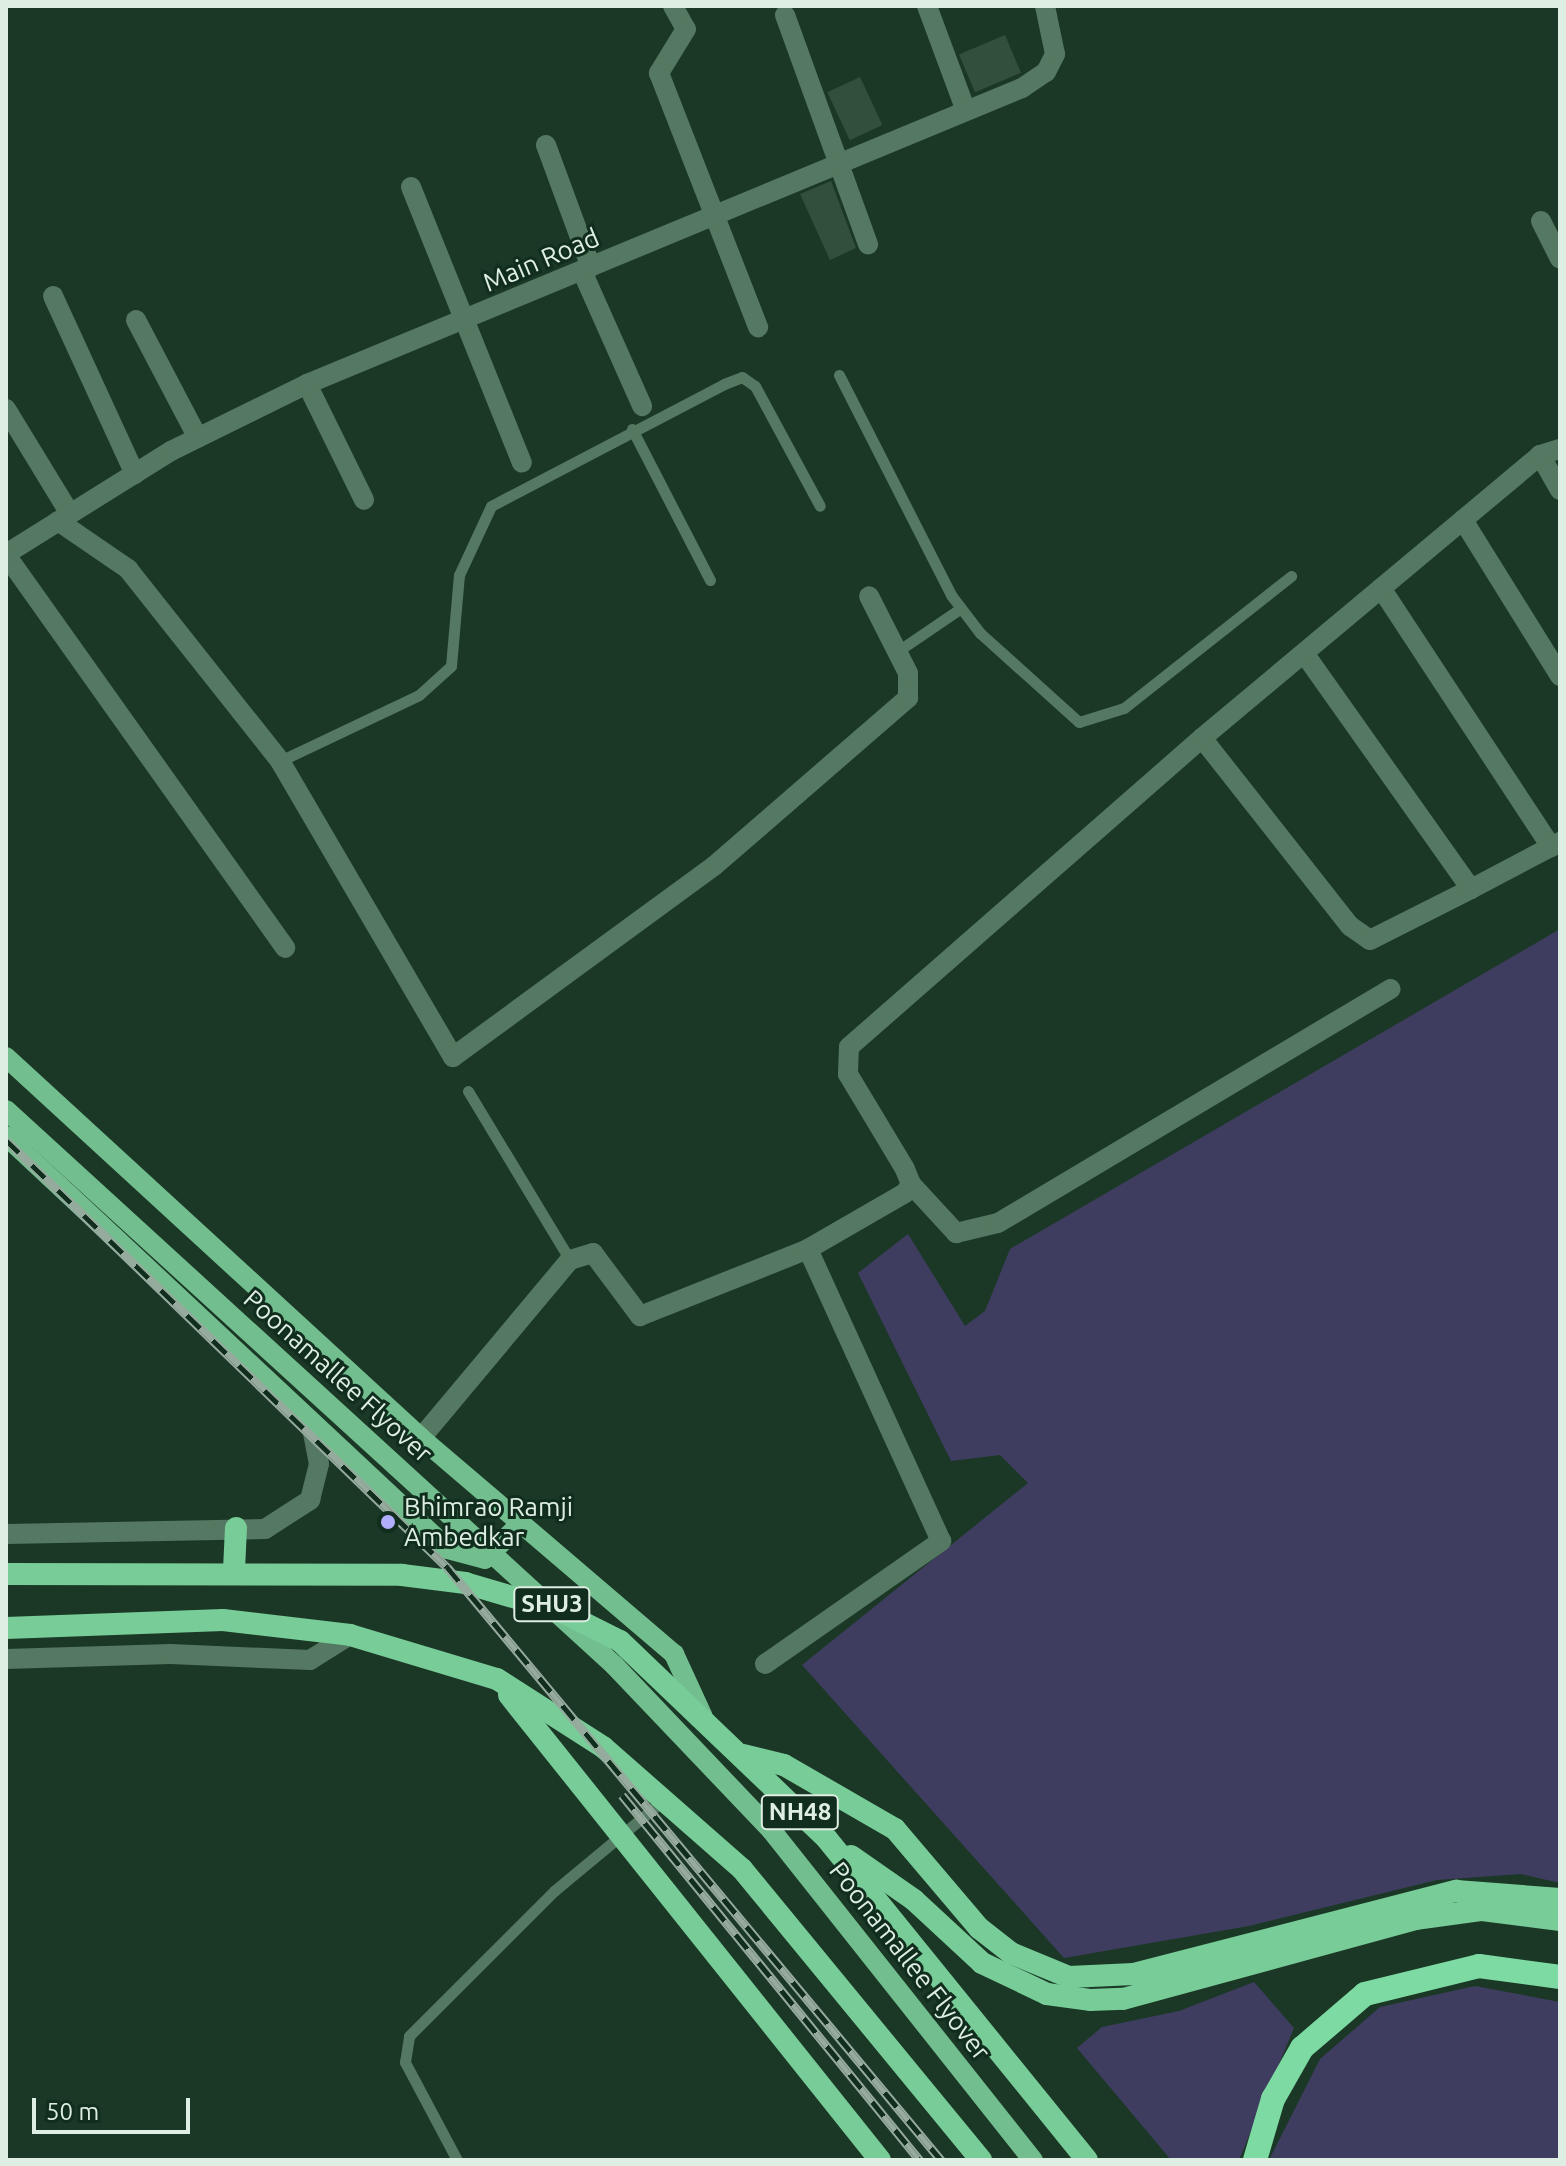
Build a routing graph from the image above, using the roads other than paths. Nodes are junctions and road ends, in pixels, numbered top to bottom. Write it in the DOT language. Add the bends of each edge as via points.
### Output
graph roads {
  1 [pos="673,6"];
  2 [pos="927,6"];
  3 [pos="1045,6"];
  4 [pos="785,15"];
  5 [pos="965,108"];
  6 [pos="546,145"];
  7 [pos="839,163"];
  8 [pos="411,187"];
  9 [pos="711,217"];
  10 [pos="1541,221"];
  11 [pos="868,244"];
  12 [pos="1560,259"];
  13 [pos="587,269"];
  14 [pos="53,296"];
  15 [pos="136,320"];
  16 [pos="461,321"];
  17 [pos="758,327"];
  18 [pos="839,375"];
  19 [pos="307,384"];
  20 [pos="642,406"];
  21 [pos="6,409"];
  22 [pos="632,429"];
  23 [pos="198,438"];
  24 [pos="1550,452"];
  25 [pos="522,463"];
  26 [pos="135,474"];
  27 [pos="1560,490"];
  28 [pos="364,500"];
  29 [pos="820,506"];
  30 [pos="64,518"];
  31 [pos="1463,520"];
  32 [pos="6,554"];
  33 [pos="1291,576"];
  34 [pos="710,580"];
  35 [pos="1381,588"];
  36 [pos="869,596"];
  37 [pos="961,608"];
  38 [pos="898,651"];
  39 [pos="1304,653"];
  40 [pos="1560,676"];
  41 [pos="1202,738"];
  42 [pos="280,761"];
  43 [pos="1556,844"];
  44 [pos="1471,889"];
  45 [pos="285,948"];
  46 [pos="1391,989"];
  47 [pos="6,1057"];
  48 [pos="468,1091"];
  49 [pos="6,1110"];
  50 [pos="6,1136"];
  51 [pos="911,1184"];
  52 [pos="808,1249"];
  53 [pos="570,1260"];
  54 [pos="312,1428"];
  55 [pos="421,1438"];
  56 [pos="519,1525"];
  57 [pos="236,1528"];
  58 [pos="6,1534"];
  59 [pos="234,1570"];
  60 [pos="6,1574"];
  61 [pos="6,1628"];
  62 [pos="350,1635"];
  63 [pos="6,1659"];
  64 [pos="765,1664"];
  65 [pos="497,1679"];
  66 [pos="703,1717"];
  67 [pos="742,1754"];
  68 [pos="665,1798"];
  69 [pos="621,1835"];
  70 [pos="827,1839"];
  71 [pos="1560,1899"];
  72 [pos="1560,1920"];
  73 [pos="1560,1977"];
  74 [pos="457,2160"];
  75 [pos="880,2160"];
  76 [pos="981,2160"];
  77 [pos="1033,2160"];
  78 [pos="1087,2160"];
  79 [pos="1255,2160"];
  1 -- 9 [label="street" via="686,29 659,73"];
  2 -- 5 [label="street"];
  3 -- 5 [label="street, Main Road" via="1055,54 1046,72"];
  4 -- 7 [label="street"];
  5 -- 7 [label="street, Main Road"];
  6 -- 13 [label="street"];
  7 -- 9 [label="street, Main Road"];
  7 -- 11 [label="street"];
  8 -- 16 [label="street"];
  9 -- 13 [label="street, Main Road"];
  9 -- 17 [label="street"];
  10 -- 12 [label="street"];
  13 -- 16 [label="street, Main Road"];
  13 -- 20 [label="street"];
  14 -- 26 [label="street"];
  15 -- 23 [label="street"];
  16 -- 19 [label="street, Main Road"];
  16 -- 25 [label="street"];
  18 -- 37 [label="lane"];
  19 -- 23 [label="street, Main Road"];
  19 -- 28 [label="street"];
  21 -- 30 [label="street"];
  22 -- 29 [label="lane" via="749,379"];
  22 -- 34 [label="lane"];
  22 -- 42 [label="lane" via="491,506 459,575 451,666 419,695"];
  23 -- 26 [label="street, Main Road"];
  24 -- 27 [label="street"];
  24 -- 31 [label="street"];
  26 -- 30 [label="street, Main Road"];
  30 -- 32 [label="street, Main Road"];
  30 -- 42 [label="street" via="128,569"];
  31 -- 35 [label="street"];
  31 -- 40 [label="street"];
  32 -- 45 [label="street"];
  33 -- 37 [label="lane" via="1099,721 1079,722 1058,710"];
  35 -- 39 [label="street"];
  35 -- 43 [label="street"];
  36 -- 38 [label="street"];
  37 -- 38 [label="lane"];
  38 -- 42 [label="street" via="908,698 714,866 453,1057"];
  39 -- 41 [label="street"];
  39 -- 44 [label="street"];
  41 -- 44 [label="street" via="1350,926 1370,940"];
  41 -- 51 [label="street" via="849,1047 848,1074"];
  43 -- 44 [label="street"];
  46 -- 51 [label="street" via="998,1223 956,1233"];
  47 -- 55 [label="main road, SHU3"];
  48 -- 53 [label="lane"];
  49 -- 77 [label="main road, Poonamallee Flyover / SHU3" via="614,1665 772,1831"];
  50 -- 54 [label="main road"];
  51 -- 52 [label="street"];
  52 -- 53 [label="street" via="640,1316 593,1253"];
  52 -- 64 [label="street" via="941,1541"];
  53 -- 55 [label="street"];
  54 -- 56 [label="main road" via="448,1549 469,1559 485,1559"];
  54 -- 57 [label="street" via="319,1464 310,1500 265,1529"];
  55 -- 56 [label="main road, SHU3"];
  56 -- 66 [label="main road, SHU3" via="674,1654"];
  57 -- 58 [label="street"];
  57 -- 59 [label="highway"];
  59 -- 60 [label="highway, NH48"];
  59 -- 66 [label="highway, NH48" via="402,1575 465,1583 560,1611 620,1641"];
  61 -- 62 [label="highway" via="223,1620"];
  62 -- 63 [label="street" via="310,1660 171,1654"];
  62 -- 65 [label="highway"];
  65 -- 68 [label="highway" via="603,1747"];
  65 -- 69 [label="highway"];
  66 -- 67 [label="highway, NH48"];
  67 -- 70 [label="highway, NH48"];
  67 -- 71 [label="highway" via="784,1765 895,1829 979,1928 1011,1953 1069,1977 1134,1974 1456,1891"];
  68 -- 69 [label="lane"];
  68 -- 76 [label="highway" via="742,1869"];
  69 -- 74 [label="lane" via="463,1976 409,2036 405,2062"];
  69 -- 75 [label="highway"];
  70 -- 72 [label="highway" via="914,1900 982,1963 1047,1994 1090,2000 1123,1999 1415,1919 1482,1910"];
  70 -- 78 [label="highway, NH48"];
  73 -- 79 [label="highway" via="1479,1966 1424,1974 1365,1994 1302,2048 1273,2099"];
}
